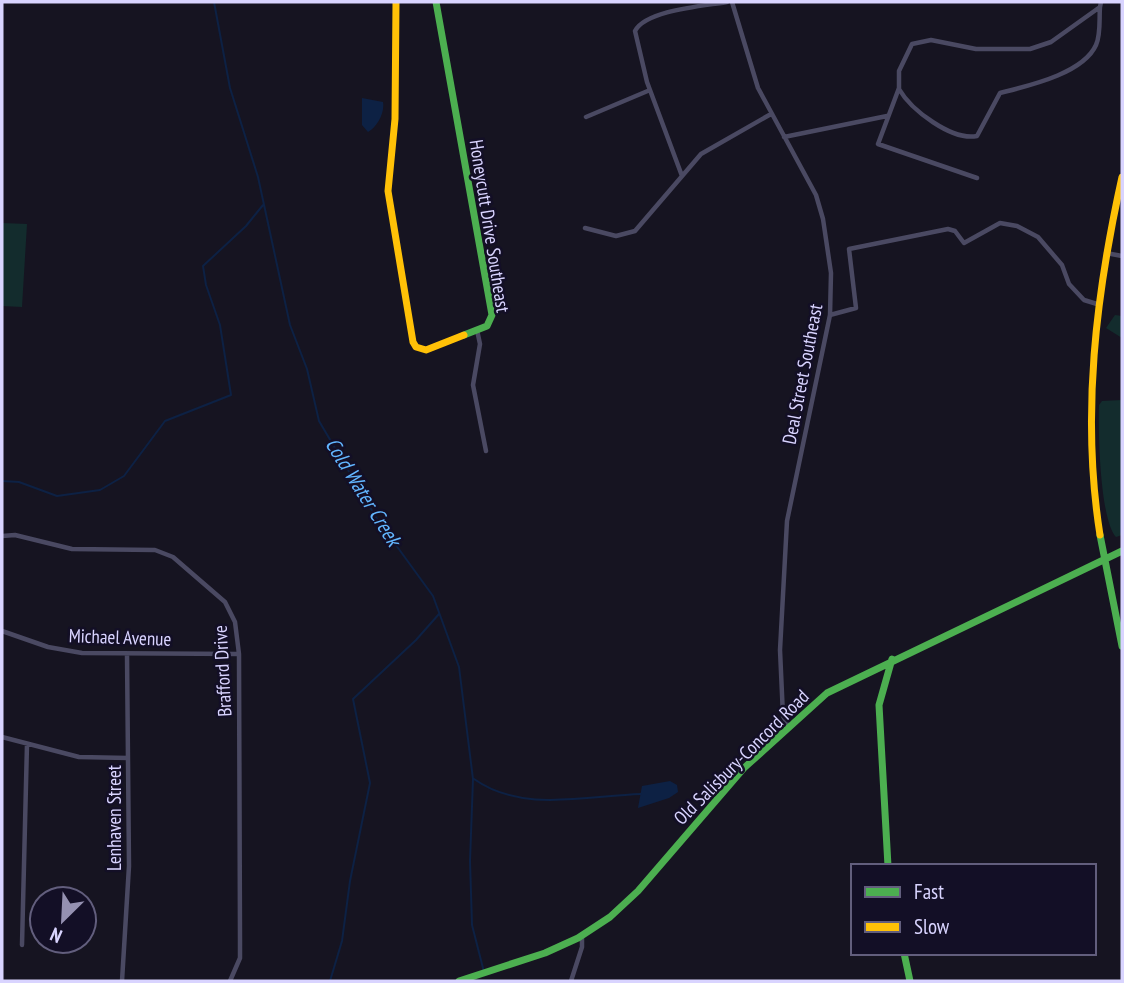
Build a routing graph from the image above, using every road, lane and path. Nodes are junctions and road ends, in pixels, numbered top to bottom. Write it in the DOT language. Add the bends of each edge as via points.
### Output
graph roads {
  1 [pos="396,2"];
  2 [pos="436,2"];
  3 [pos="727,2"];
  4 [pos="732,2"];
  5 [pos="1100,4"];
  6 [pos="899,88"];
  7 [pos="650,90"];
  8 [pos="771,114"];
  9 [pos="887,116"];
  10 [pos="586,117"];
  11 [pos="784,137"];
  12 [pos="682,176"];
  13 [pos="1122,177"];
  14 [pos="977,178"];
  15 [pos="585,228"];
  16 [pos="1106,253"];
  17 [pos="1122,256"];
  18 [pos="1097,304"];
  19 [pos="830,315"];
  20 [pos="477,330"];
  21 [pos="485,451"];
  22 [pos="2,536"];
  23 [pos="1122,551"];
  24 [pos="1104,560"];
  25 [pos="2,631"];
  26 [pos="1122,646"];
  27 [pos="127,654"];
  28 [pos="239,654"];
  29 [pos="892,659"];
  30 [pos="789,727"];
  31 [pos="2,737"];
  32 [pos="27,744"];
  33 [pos="128,758"];
  34 [pos="888,864"];
  35 [pos="582,936"];
  36 [pos="22,945"];
  37 [pos="904,955"];
  38 [pos="122,981"];
  39 [pos="230,981"];
  40 [pos="459,981"];
  41 [pos="571,981"];
  42 [pos="909,981"];
  1 -- 20 [label="main road, Honeycutt Drive Southeast" via="395,119 388,191 413,342 426,350"];
  2 -- 20 [label="main road, Honeycutt Drive Southeast" via="492,315 487,326"];
  3 -- 7 [label="street" via="657,16 638,25 636,42"];
  4 -- 8 [label="street, Deal Street Southeast" via="751,69"];
  5 -- 6 [label="street" via="1051,41 1030,49 916,42 905,54"];
  5 -- 6 [label="street" via="1096,44 1089,54 1047,82 1000,93 978,136 969,137 931,121"];
  6 -- 9 [label="street"];
  7 -- 10 [label="street"];
  7 -- 12 [label="street"];
  8 -- 11 [label="street, Deal Street Southeast"];
  8 -- 12 [label="street" via="708,148"];
  9 -- 11 [label="street"];
  9 -- 14 [label="street" via="880,146"];
  11 -- 19 [label="street, Deal Street Southeast" via="805,171 823,219 831,273"];
  12 -- 15 [label="street" via="635,231 615,236"];
  13 -- 16 [label="main road"];
  16 -- 17 [label="street"];
  16 -- 18 [label="main road"];
  18 -- 19 [label="street" via="1084,300 1069,284 1062,265 1038,237 1000,223 964,243 948,229 849,249 856,308"];
  18 -- 24 [label="main road" via="1091,433"];
  19 -- 30 [label="street, Deal Street Southeast" via="787,521 780,676 783,716"];
  20 -- 21 [label="street" via="480,344 473,385"];
  22 -- 28 [label="street, Brafford Drive" via="72,549 155,550 173,557 225,602 235,622"];
  23 -- 24 [label="main road, Old Salisbury-Concord Road"];
  24 -- 26 [label="main road"];
  24 -- 29 [label="main road, Old Salisbury-Concord Road"];
  25 -- 27 [label="street, Michael Avenue" via="72,652"];
  27 -- 28 [label="street, Michael Avenue"];
  27 -- 33 [label="street, Lenhaven Street"];
  28 -- 39 [label="street, Brafford Drive" via="240,958"];
  29 -- 30 [label="main road, Old Salisbury-Concord Road" via="827,693"];
  29 -- 34 [label="main road" via="879,705"];
  30 -- 35 [label="main road, Old Salisbury-Concord Road" via="702,815 638,892"];
  31 -- 32 [label="street"];
  32 -- 33 [label="street" via="79,757"];
  32 -- 36 [label="street"];
  33 -- 38 [label="street, Lenhaven Street" via="129,866"];
  35 -- 40 [label="main road, Old Salisbury-Concord Road" via="505,968"];
  35 -- 41 [label="street"];
  37 -- 42 [label="main road"];
}
